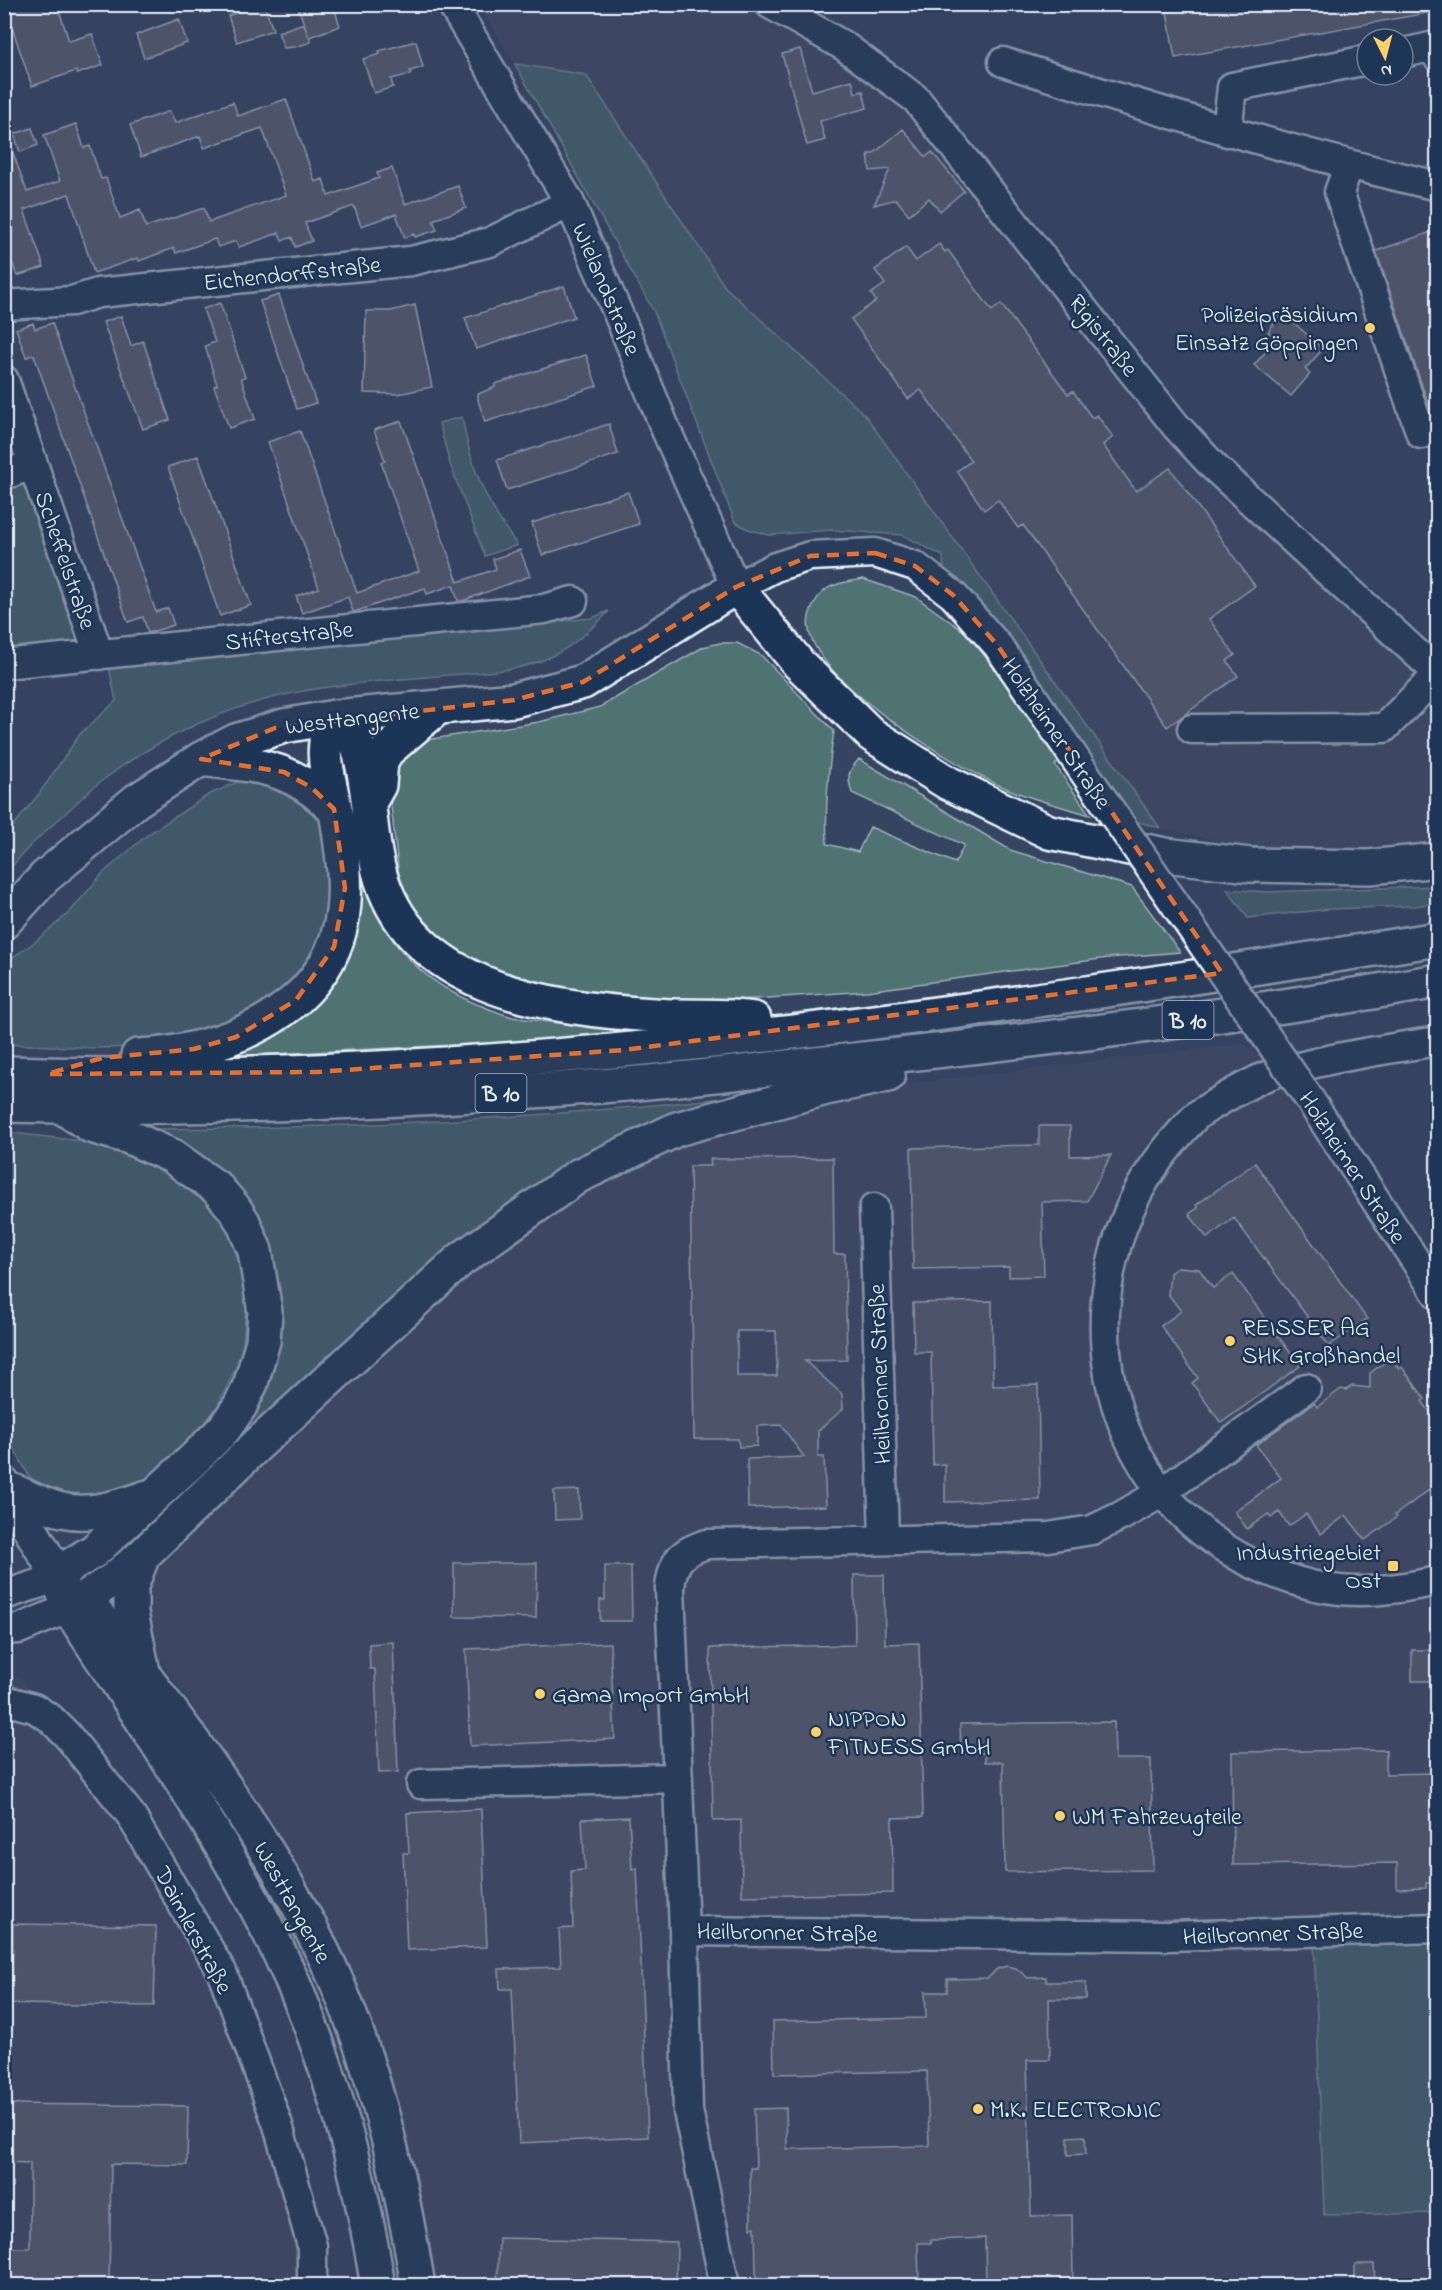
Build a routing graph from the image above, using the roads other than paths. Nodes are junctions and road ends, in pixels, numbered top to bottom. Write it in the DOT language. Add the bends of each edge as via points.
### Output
graph roads {
  1 [pos="453,4"];
  2 [pos="770,4"];
  3 [pos="1415,50"];
  4 [pos="1437,57"];
  5 [pos="1003,62"];
  6 [pos="1355,62"];
  7 [pos="1227,132"];
  8 [pos="1349,165"];
  9 [pos="1437,186"];
  10 [pos="570,203"];
  11 [pos="4,305"];
  12 [pos="4,380"];
  13 [pos="1437,428"];
  14 [pos="32,465"];
  15 [pos="4,475"];
  16 [pos="736,587"];
  17 [pos="573,601"];
  18 [pos="99,656"];
  19 [pos="4,664"];
  20 [pos="1437,674"];
  21 [pos="437,708"];
  22 [pos="335,717"];
  23 [pos="1192,729"];
  24 [pos="201,759"];
  25 [pos="368,806"];
  26 [pos="334,809"];
  27 [pos="1437,860"];
  28 [pos="4,922"];
  29 [pos="1437,939"];
  30 [pos="1437,981"];
  31 [pos="815,1029"];
  32 [pos="1437,1041"];
  33 [pos="938,1051"];
  34 [pos="4,1073"];
  35 [pos="47,1074"];
  36 [pos="4,1105"];
  37 [pos="62,1107"];
  38 [pos="874,1208"];
  39 [pos="1437,1295"];
  40 [pos="1306,1388"];
  41 [pos="5,1487"];
  42 [pos="158,1493"];
  43 [pos="1161,1493"];
  44 [pos="884,1539"];
  45 [pos="142,1555"];
  46 [pos="57,1574"];
  47 [pos="1437,1581"];
  48 [pos="4,1595"];
  49 [pos="77,1603"];
  50 [pos="4,1630"];
  51 [pos="142,1672"];
  52 [pos="4,1700"];
  53 [pos="678,1778"];
  54 [pos="421,1784"];
  55 [pos="1437,1928"];
  56 [pos="684,1930"];
  57 [pos="312,2286"];
  58 [pos="378,2286"];
  59 [pos="418,2286"];
  60 [pos="725,2286"];
  1 -- 10 [label="street, Wielandstraße"];
  2 -- 20 [label="street, Rigistraße" via="844,46 916,99 1176,426 1213,466"];
  3 -- 4 [label="street" via="1436,46"];
  5 -- 7 [label="street"];
  6 -- 7 [label="street" via="1232,87"];
  7 -- 8 [label="street"];
  8 -- 9 [label="street"];
  8 -- 13 [label="street" via="1339,192 1421,434"];
  10 -- 11 [label="street, Eichendorffstraße" via="490,242 411,261 98,293 72,301"];
  10 -- 16 [label="street, Wielandstraße"];
  12 -- 14 [label="street, Scheffelstraße"];
  14 -- 15 [label="street, Scheffelstraße"];
  14 -- 18 [label="street, Scheffelstraße"];
  16 -- 21 [label="main road, Westtangente" via="583,682 514,700"];
  16 -- 27 [label="main road" via="799,664 872,735 948,783 1049,832 1166,855 1250,865 1369,867"];
  16 -- 39 [label="street, Holzheimer Straße, bridge" via="774,567 810,556 875,553 915,566 953,595 998,646 1308,1097"];
  17 -- 18 [label="street, Stifterstraße" via="544,609"];
  18 -- 19 [label="street, Stifterstraße"];
  20 -- 23 [label="street" via="1384,728"];
  21 -- 22 [label="main road, Westtangente"];
  21 -- 25 [label="main road" via="387,751 381,761 379,785"];
  22 -- 24 [label="main road, Westtangente" via="275,728 236,741"];
  22 -- 25 [label="main road" via="353,736"];
  22 -- 26 [label="main road" via="325,739"];
  24 -- 26 [label="main road" via="284,772 312,788"];
  24 -- 28 [label="main road, Westtangente" via="136,801 45,878"];
  25 -- 31 [label="main road" via="379,878 404,925 436,958 464,975 506,992 571,1006 652,1015 747,1018"];
  26 -- 35 [label="main road" via="345,888 341,923 334,947 319,974 296,1000 236,1037 150,1056 102,1058"];
  29 -- 31 [label="main road, B 10" via="1190,978"];
  30 -- 33 [label="main road, B 10" via="1180,1021"];
  31 -- 35 [label="main road, B 10" via="622,1050 317,1072"];
  32 -- 43 [label="street, Holzheimer Straße" via="1346,1055 1269,1075 1198,1114 1167,1148 1138,1190 1117,1239 1111,1265 1105,1325 1107,1357 1126,1433"];
  33 -- 37 [label="main road, B 10" via="629,1084 488,1094 328,1103"];
  33 -- 45 [label="main road, B 10" via="886,1076 826,1088 677,1129 578,1176 460,1260 255,1446"];
  34 -- 35 [label="main road, B 10"];
  36 -- 37 [label="main road, B 10"];
  37 -- 42 [label="main road" via="91,1126 140,1142 195,1171 234,1208 255,1251 265,1312 263,1341 251,1383 224,1429"];
  38 -- 44 [label="street, Heilbronner Straße"];
  40 -- 43 [label="street, Heilbronner Straße"];
  41 -- 42 [label="main road" via="51,1507 76,1512 105,1510"];
  41 -- 46 [label="main road, Westtangente"];
  42 -- 46 [label="main road" via="94,1551"];
  43 -- 44 [label="street, Heilbronner Straße" via="1092,1530 1048,1537"];
  43 -- 47 [label="street, Holzheimer Straße" via="1197,1528 1234,1554 1298,1581 1359,1591"];
  44 -- 53 [label="street, Heilbronner Straße" via="707,1544 690,1549 676,1561 670,1588"];
  45 -- 49 [label="main road"];
  45 -- 51 [label="main road" via="131,1586 131,1612"];
  46 -- 48 [label="street"];
  46 -- 49 [label="main road, Westtangente"];
  49 -- 50 [label="street" via="52,1617"];
  49 -- 51 [label="main road, Westtangente"];
  49 -- 58 [label="main road, Westtangente" via="214,1831 266,1925 300,2000 349,2140"];
  51 -- 59 [label="main road, Westtangente" via="247,1820 328,1964 360,2045 392,2152"];
  52 -- 57 [label="street, Daimlerstraße" via="34,1708 50,1718 130,1814 222,1972 294,2180 312,2246"];
  53 -- 54 [label="street"];
  53 -- 56 [label="street, Heilbronner Straße"];
  55 -- 56 [label="street, Heilbronner Straße" via="1168,1936"];
  56 -- 60 [label="street" via="687,2111"];
}
